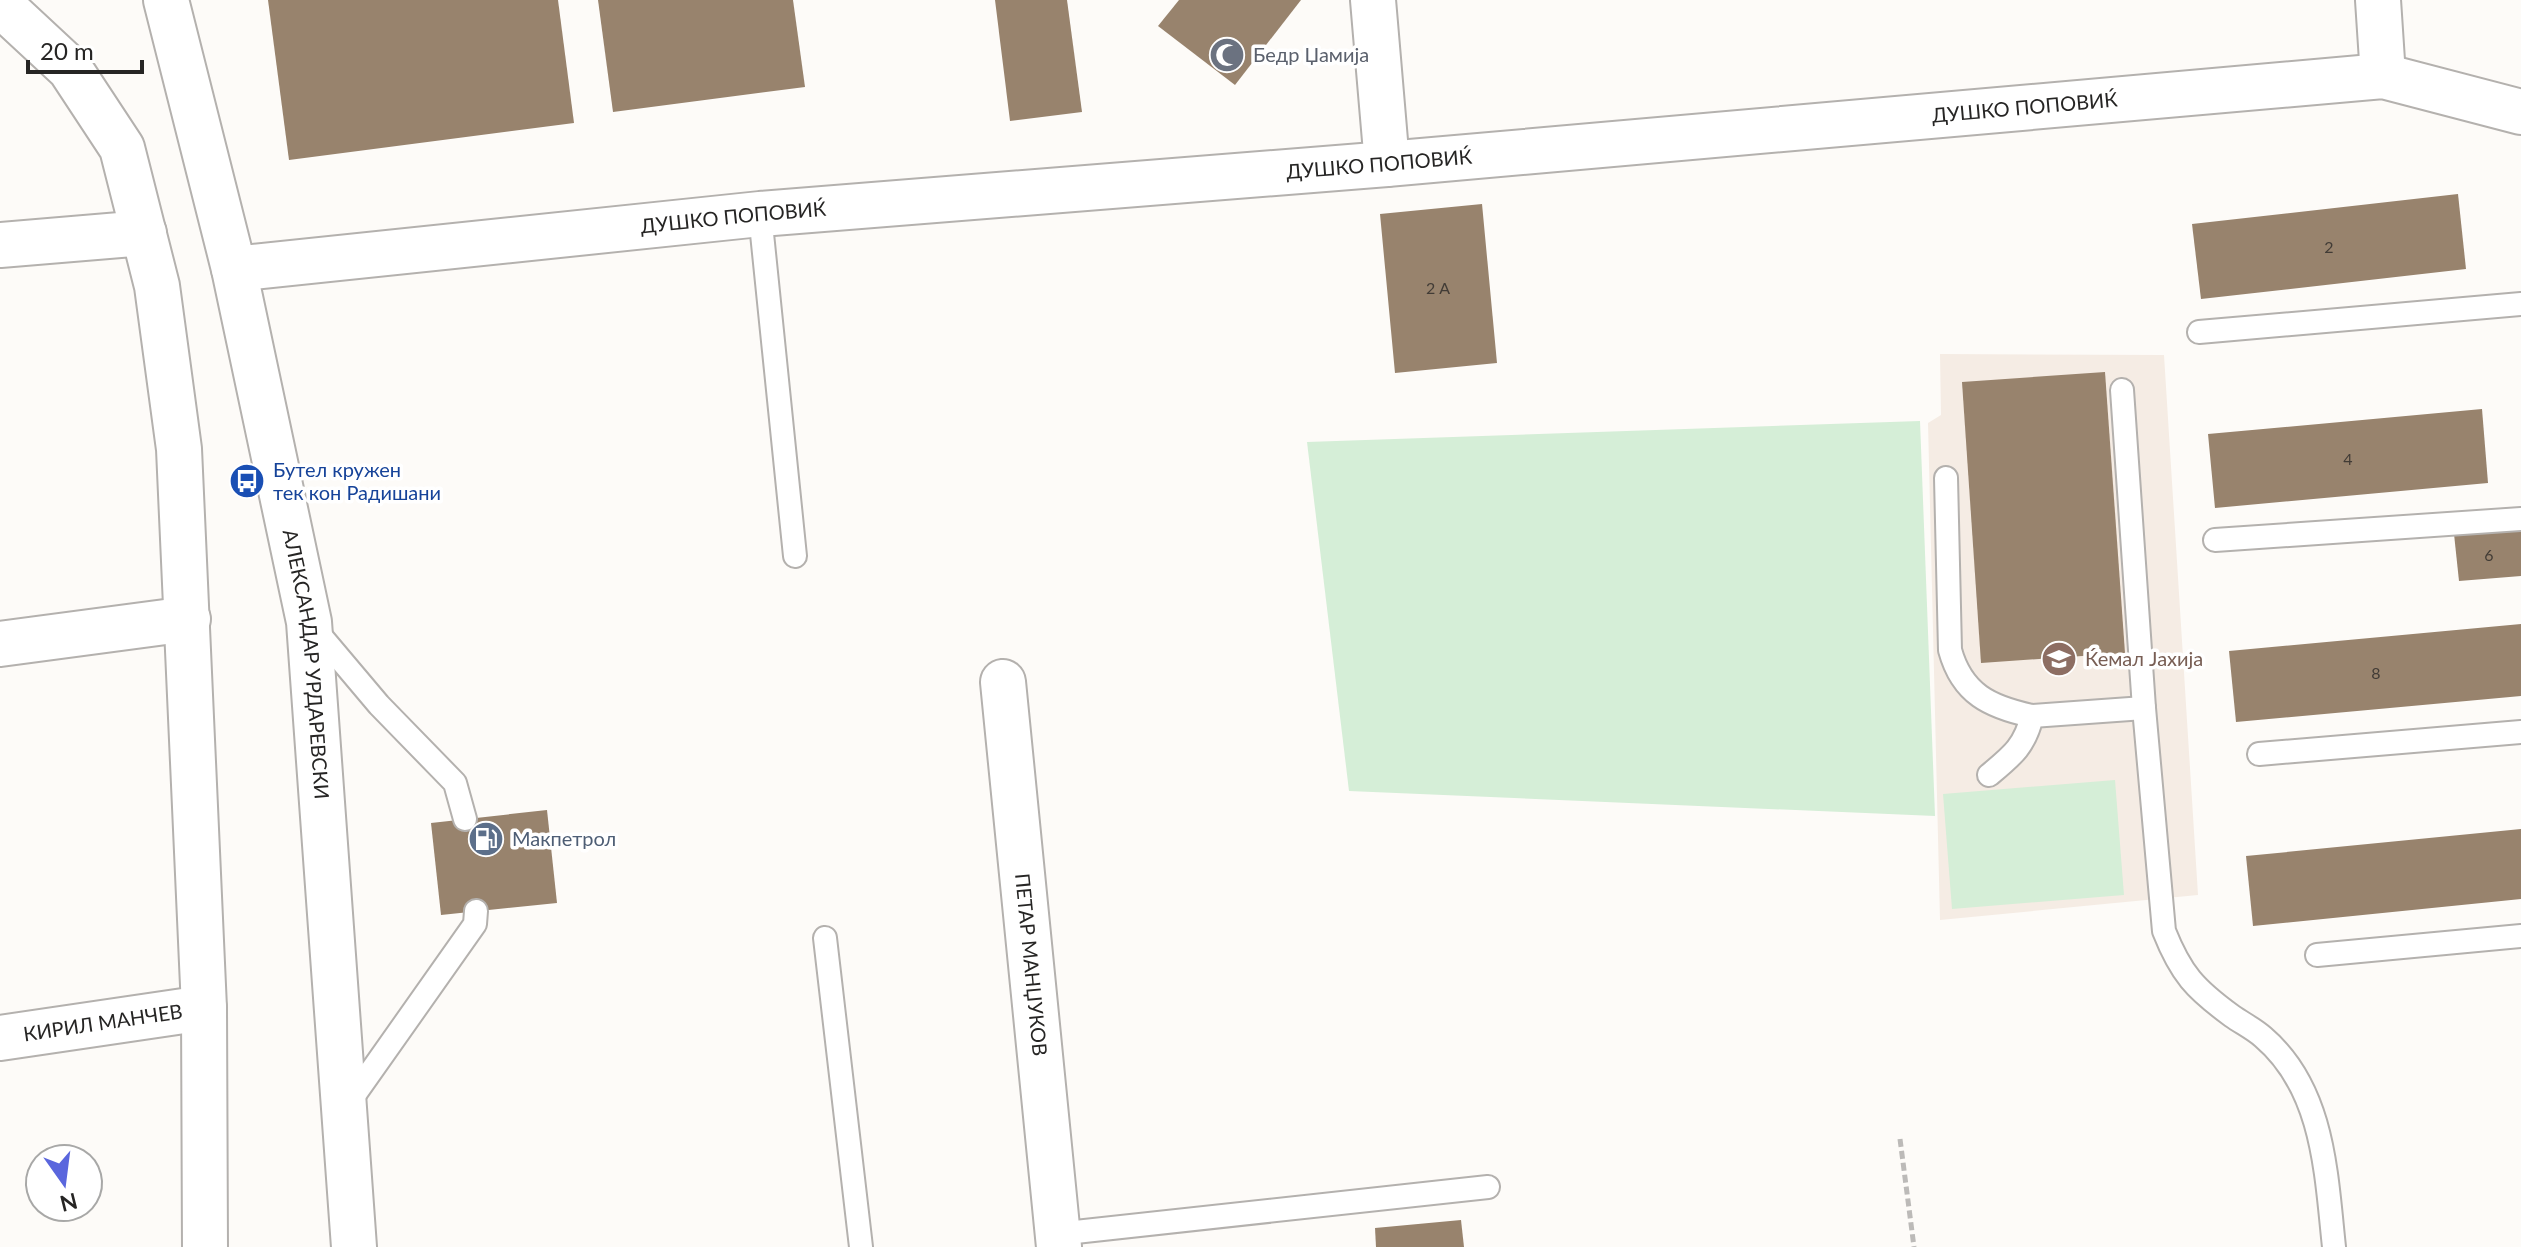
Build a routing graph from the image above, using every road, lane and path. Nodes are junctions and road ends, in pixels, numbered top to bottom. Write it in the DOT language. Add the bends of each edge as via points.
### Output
graph roads {
  1 [pos="166,0"];
  2 [pos="1373,0"];
  3 [pos="2378,0"];
  4 [pos="0,4"];
  5 [pos="2383,76"];
  6 [pos="2521,112"];
  7 [pos="1387,164"];
  8 [pos="760,214"];
  9 [pos="144,233"];
  10 [pos="0,245"];
  11 [pos="234,269"];
  12 [pos="2521,304"];
  13 [pos="2199,332"];
  14 [pos="2122,390"];
  15 [pos="1946,478"];
  16 [pos="2521,519"];
  17 [pos="2215,540"];
  18 [pos="795,556"];
  19 [pos="188,619"];
  20 [pos="309,622"];
  21 [pos="0,644"];
  22 [pos="1003,682"];
  23 [pos="2144,708"];
  24 [pos="2032,716"];
  25 [pos="2521,732"];
  26 [pos="2259,754"];
  27 [pos="1989,775"];
  28 [pos="465,819"];
  29 [pos="476,911"];
  30 [pos="2521,936"];
  31 [pos="825,938"];
  32 [pos="2317,955"];
  33 [pos="204,1008"];
  34 [pos="0,1038"];
  35 [pos="345,1108"];
  36 [pos="1900,1139"];
  37 [pos="1488,1187"];
  38 [pos="1058,1240"];
  39 [pos="205,1247"];
  40 [pos="354,1247"];
  41 [pos="861,1247"];
  42 [pos="1914,1247"];
  43 [pos="2334,1247"];
  1 -- 11 [label="street, АЛЕКСАНДАР УРДАРЕВСКИ"];
  2 -- 7 [label="street"];
  3 -- 5 [label="street"];
  4 -- 9 [label="street" via="70,69 122,148"];
  5 -- 6 [label="street, ДУШКО ПОПОВИЌ"];
  5 -- 7 [label="street, ДУШКО ПОПОВИЌ"];
  7 -- 8 [label="street, ДУШКО ПОПОВИЌ"];
  8 -- 11 [label="street, ДУШКО ПОПОВИЌ"];
  8 -- 18 [label="lane"];
  9 -- 10 [label="street"];
  9 -- 19 [label="street" via="157,286 179,449"];
  11 -- 20 [label="street, АЛЕКСАНДАР УРДАРЕВСКИ"];
  12 -- 13 [label="lane"];
  14 -- 23 [label="lane"];
  15 -- 24 [label="lane" via="1950,650 1955,669 1987,702"];
  16 -- 17 [label="lane"];
  19 -- 21 [label="street"];
  19 -- 33 [label="street"];
  20 -- 28 [label="lane" via="455,783"];
  20 -- 35 [label="street, АЛЕКСАНДАР УРДАРЕВСКИ"];
  22 -- 38 [label="street, ПЕТАР МАНЏУКОВ"];
  23 -- 24 [label="lane"];
  23 -- 43 [label="lane" via="2164,931 2192,983 2262,1036 2304,1089 2324,1155"];
  24 -- 27 [label="lane" via="2028,736"];
  25 -- 26 [label="lane"];
  29 -- 35 [label="lane" via="475,924"];
  30 -- 32 [label="lane"];
  31 -- 41 [label="lane"];
  33 -- 34 [label="street, КИРИЛ МАНЧЕВ"];
  33 -- 39 [label="street"];
  35 -- 40 [label="street, АЛЕКСАНДАР УРДАРЕВСКИ"];
  36 -- 42 [label="path"];
  37 -- 38 [label="lane"];
}
